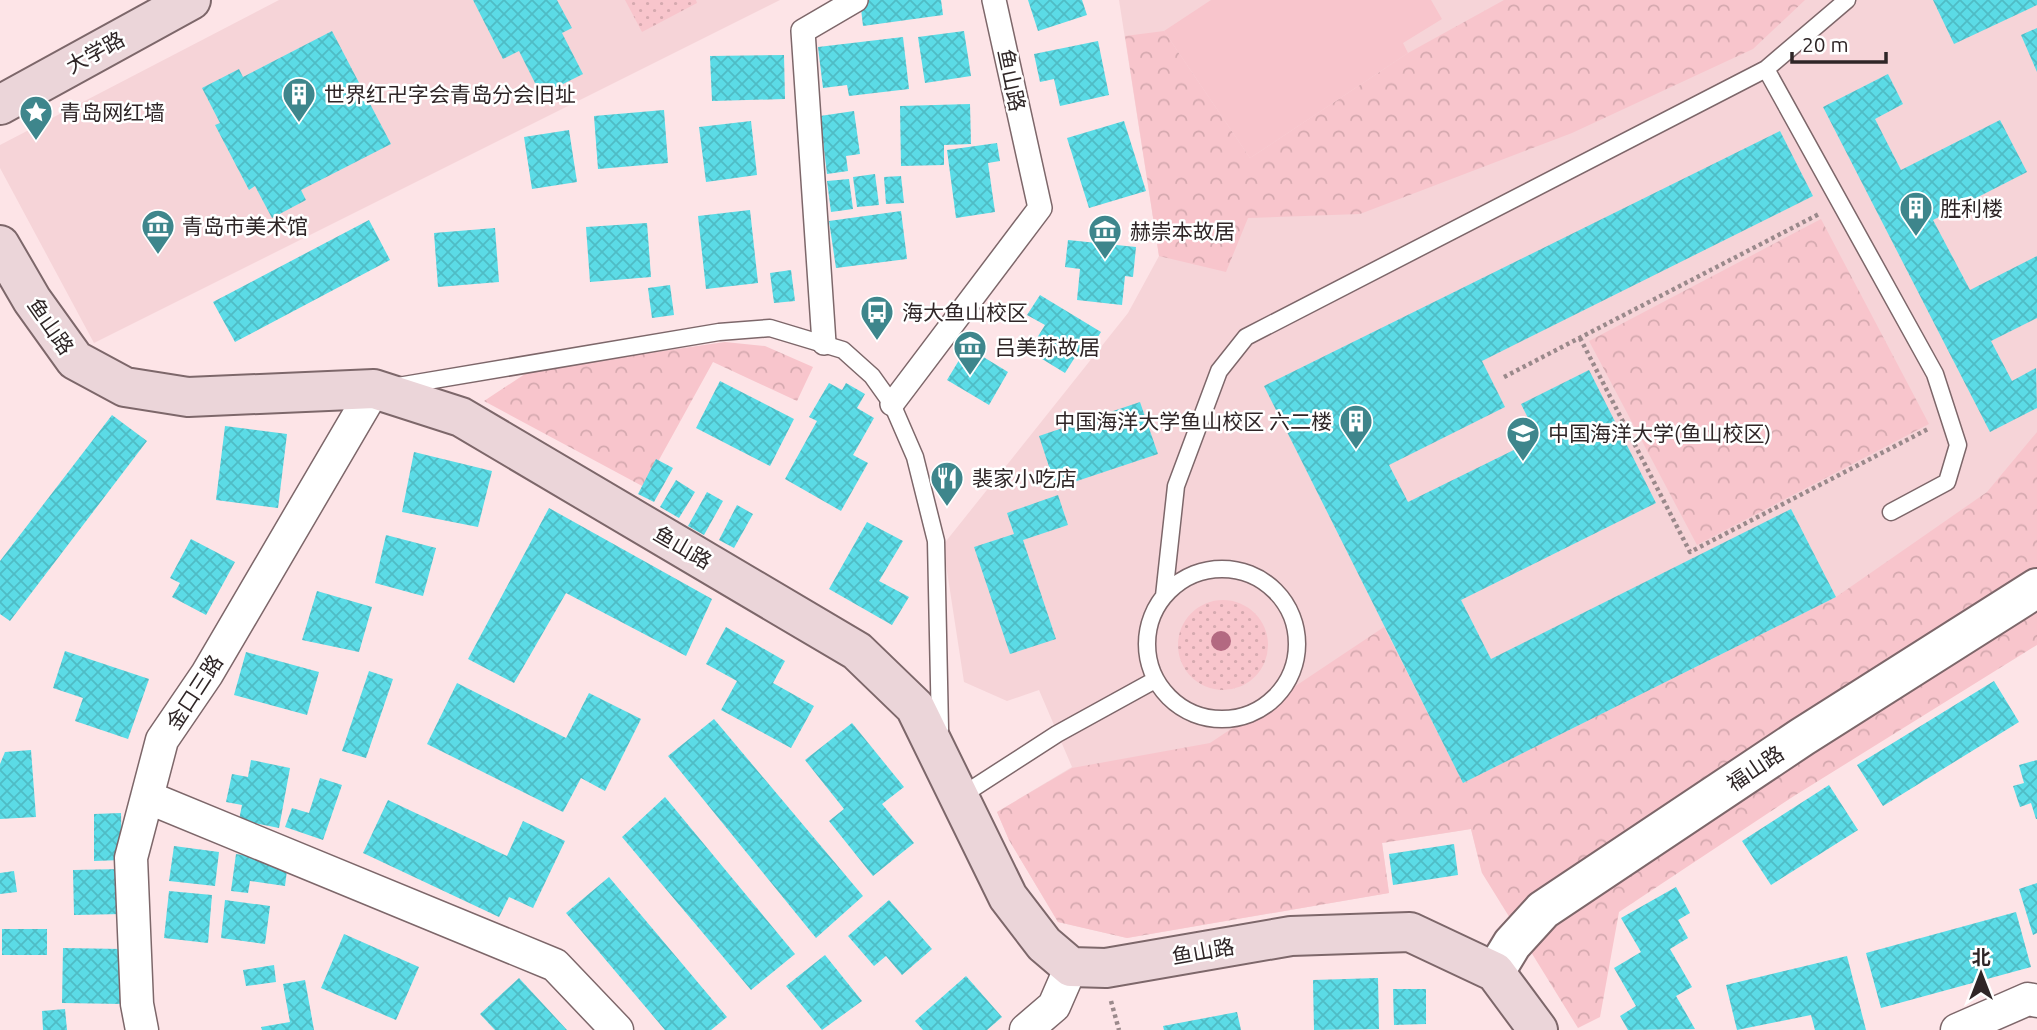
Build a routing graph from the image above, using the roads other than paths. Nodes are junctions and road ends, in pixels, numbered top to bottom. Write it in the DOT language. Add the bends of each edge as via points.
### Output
graph roads {
  1 [pos="191,0"];
  2 [pos="856,0"];
  3 [pos="994,0"];
  4 [pos="1847,0"];
  5 [pos="1766,69"];
  6 [pos="0,105"];
  7 [pos="0,245"];
  8 [pos="824,343"];
  9 [pos="374,390"];
  10 [pos="892,404"];
  11 [pos="1891,512"];
  12 [pos="2037,588"];
  13 [pos="1164,596"];
  14 [pos="1155,680"];
  15 [pos="951,783"];
  16 [pos="147,797"];
  17 [pos="1071,967"];
  18 [pos="1495,972"];
  19 [pos="2037,1002"];
  20 [pos="142,1030"];
  21 [pos="617,1030"];
  22 [pos="1026,1030"];
  23 [pos="1538,1030"];
  24 [pos="1957,1030"];
  1 -- 6 [label="main road, 大学路"];
  2 -- 8 [label="street" via="803,31"];
  3 -- 10 [label="street, 鱼山路" via="1040,208"];
  4 -- 5 [label="lane"];
  5 -- 11 [label="lane" via="1935,374 1958,444 1947,482"];
  5 -- 13 [label="lane" via="1246,337 1219,371 1176,485"];
  7 -- 9 [label="main road, 鱼山路" via="75,360 125,387 188,397"];
  8 -- 9 [label="lane, 鱼山路" via="770,328 719,332"];
  8 -- 10 [label="lane, 鱼山路" via="843,350 872,376"];
  9 -- 15 [label="main road, 鱼山路" via="461,417 857,651 915,707"];
  9 -- 16 [label="street, 金口三路" via="207,674 162,740"];
  10 -- 15 [label="lane, 鱼山路" via="915,457 936,541 937,696"];
  12 -- 18 [label="street, 福山路" via="1802,737 1543,910 1512,944"];
  13 -- 14 [label="lane" via="1152,615 1147,637"];
  13 -- 14 [label="lane" via="1183,579 1207,570 1233,569 1258,578 1278,593 1292,615 1298,639 1295,665 1284,688 1266,706 1243,717 1217,720 1192,714 1171,700"];
  14 -- 15 [label="lane" via="1057,734"];
  15 -- 17 [label="main road, 鱼山路" via="1008,897 1044,944"];
  16 -- 20 [label="street, 金口三路" via="131,858 136,1004"];
  16 -- 21 [label="street" via="555,965"];
  17 -- 18 [label="main road, 鱼山路" via="1106,968 1291,936 1410,932"];
  17 -- 22 [label="street" via="1054,1006"];
  18 -- 23 [label="main road, 鱼山路"];
  19 -- 24 [label="street" via="2028,999"];
}
